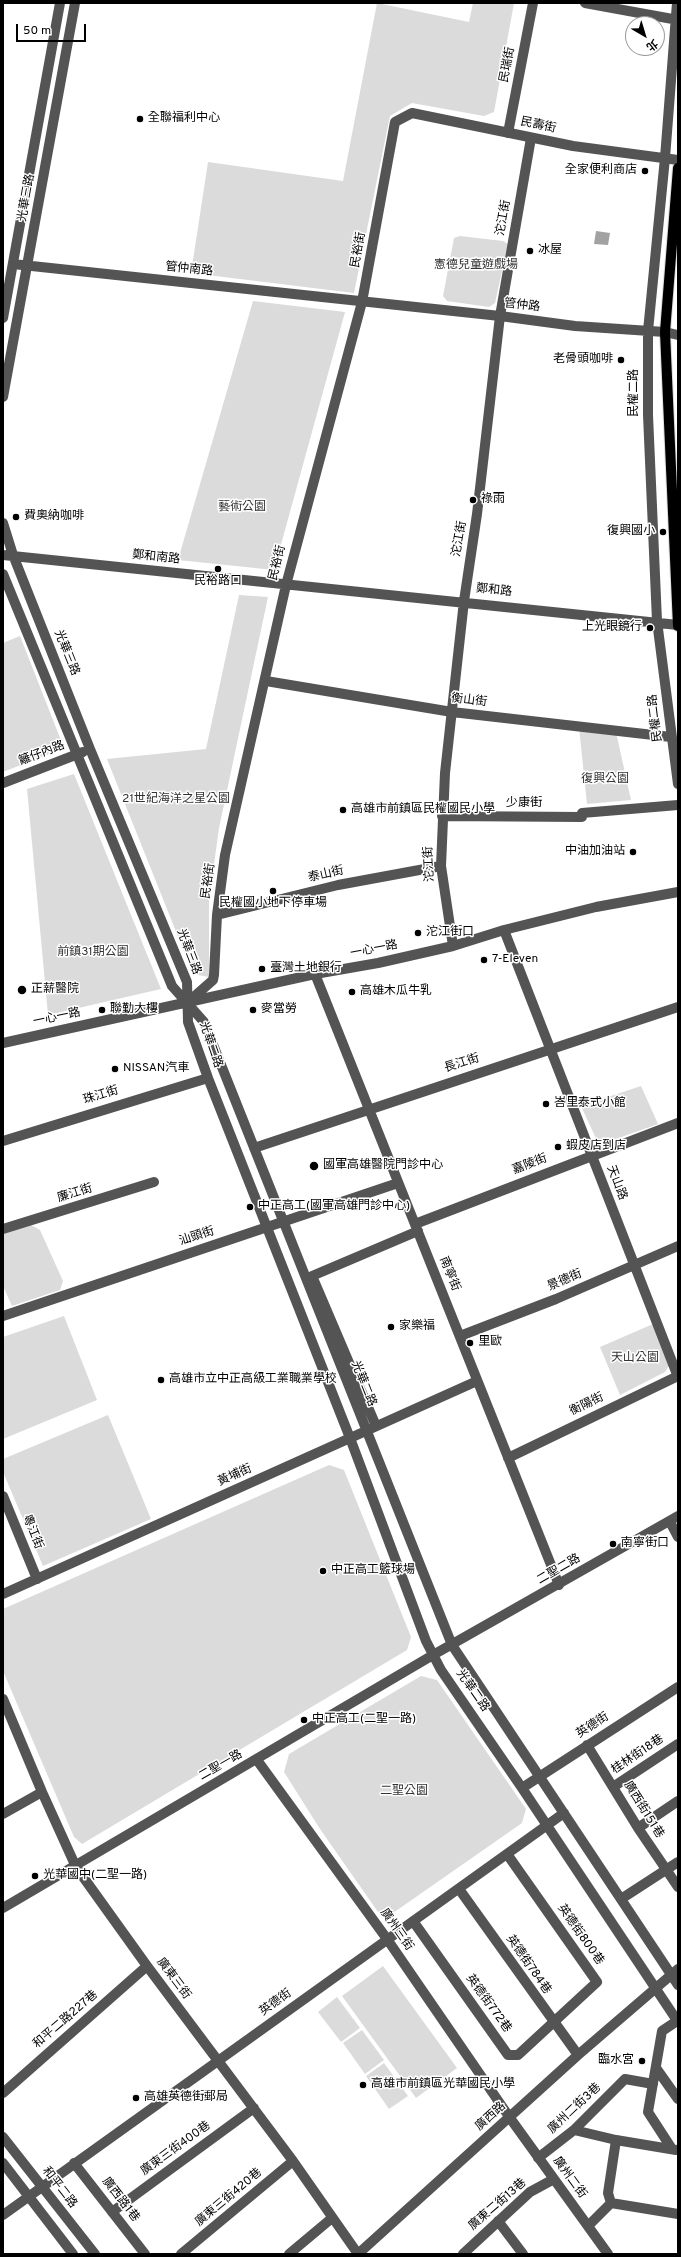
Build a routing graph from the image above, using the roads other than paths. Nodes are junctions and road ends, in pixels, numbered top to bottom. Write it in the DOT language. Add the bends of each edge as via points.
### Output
graph roads {
  1 [pos="60,3"];
  2 [pos="75,3"];
  3 [pos="533,3"];
  4 [pos="585,3"];
  5 [pos="677,3"];
  6 [pos="677,20"];
  7 [pos="395,122"];
  8 [pos="508,133"];
  9 [pos="531,138"];
  10 [pos="665,158"];
  11 [pos="678,160"];
  12 [pos="678,168"];
  13 [pos="13,264"];
  14 [pos="28,266"];
  15 [pos="362,302"];
  16 [pos="500,316"];
  17 [pos="3,318"];
  18 [pos="648,330"];
  19 [pos="665,332"];
  20 [pos="678,335"];
  21 [pos="3,397"];
  22 [pos="3,523"];
  23 [pos="8,555"];
  24 [pos="3,574"];
  25 [pos="286,585"];
  26 [pos="306,588"];
  27 [pos="464,601"];
  28 [pos="657,621"];
  29 [pos="678,625"];
  30 [pos="266,681"];
  31 [pos="452,712"];
  32 [pos="671,737"];
  33 [pos="90,750"];
  34 [pos="78,754"];
  35 [pos="3,783"];
  36 [pos="678,784"];
  37 [pos="678,805"];
  38 [pos="442,816"];
  39 [pos="441,866"];
  40 [pos="678,892"];
  41 [pos="217,915"];
  42 [pos="504,930"];
  43 [pos="453,946"];
  44 [pos="315,974"];
  45 [pos="187,1003"];
  46 [pos="678,1007"];
  47 [pos="3,1043"];
  48 [pos="550,1049"];
  49 [pos="208,1078"];
  50 [pos="368,1108"];
  51 [pos="678,1123"];
  52 [pos="3,1141"];
  53 [pos="254,1148"];
  54 [pos="592,1156"];
  55 [pos="154,1182"];
  56 [pos="398,1183"];
  57 [pos="287,1221"];
  58 [pos="267,1227"];
  59 [pos="416,1228"];
  60 [pos="3,1229"];
  61 [pos="678,1246"];
  62 [pos="634,1265"];
  63 [pos="312,1276"];
  64 [pos="3,1316"];
  65 [pos="329,1333"];
  66 [pos="460,1336"];
  67 [pos="312,1340"];
  68 [pos="678,1377"];
  69 [pos="478,1381"];
  70 [pos="372,1428"];
  71 [pos="350,1438"];
  72 [pos="508,1458"];
  73 [pos="3,1496"];
  74 [pos="674,1519"];
  75 [pos="678,1537"];
  76 [pos="37,1579"];
  77 [pos="559,1585"];
  78 [pos="3,1594"];
  79 [pos="452,1645"];
  80 [pos="433,1655"];
  81 [pos="678,1687"];
  82 [pos="3,1699"];
  83 [pos="678,1744"];
  84 [pos="587,1745"];
  85 [pos="257,1760"];
  86 [pos="540,1776"];
  87 [pos="613,1787"];
  88 [pos="522,1788"];
  89 [pos="42,1792"];
  90 [pos="678,1801"];
  91 [pos="564,1813"];
  92 [pos="3,1814"];
  93 [pos="547,1825"];
  94 [pos="638,1828"];
  95 [pos="507,1854"];
  96 [pos="678,1862"];
  97 [pos="76,1867"];
  98 [pos="666,1870"];
  99 [pos="678,1887"];
  100 [pos="458,1888"];
  101 [pos="621,1899"];
  102 [pos="3,1908"];
  103 [pos="413,1921"];
  104 [pos="387,1939"];
  105 [pos="147,1966"];
  106 [pos="675,1972"];
  107 [pos="678,1985"];
  108 [pos="656,1989"];
  109 [pos="677,2021"];
  110 [pos="553,2022"];
  111 [pos="578,2056"];
  112 [pos="218,2060"];
  113 [pos="656,2068"];
  114 [pos="653,2084"];
  115 [pos="3,2093"];
  116 [pos="678,2099"];
  117 [pos="254,2108"];
  118 [pos="510,2118"];
  119 [pos="574,2130"];
  120 [pos="3,2137"];
  121 [pos="616,2140"];
  122 [pos="675,2149"];
  123 [pos="538,2158"];
  124 [pos="293,2161"];
  125 [pos="3,2163"];
  126 [pos="74,2164"];
  127 [pos="554,2179"];
  128 [pos="42,2186"];
  129 [pos="29,2195"];
  130 [pos="611,2203"];
  131 [pos="112,2212"];
  132 [pos="678,2214"];
  133 [pos="3,2215"];
  134 [pos="332,2218"];
  135 [pos="498,2221"];
  136 [pos="588,2226"];
  137 [pos="73,2254"];
  138 [pos="95,2254"];
  139 [pos="145,2254"];
  140 [pos="181,2254"];
  141 [pos="289,2254"];
  142 [pos="358,2254"];
  143 [pos="463,2254"];
  144 [pos="523,2254"];
  145 [pos="608,2254"];
  1 -- 13 [label="street, 光華三路"];
  2 -- 14 [label="street, 光華三路"];
  3 -- 8 [label="street, 民瑞街"];
  4 -- 6 [label="street"];
  5 -- 6 [label="street, 民權二路"];
  6 -- 10 [label="street, 民權二路"];
  7 -- 8 [label="street, 民壽街" via="412,113"];
  7 -- 15 [label="street, 民裕街"];
  8 -- 9 [label="street, 民壽街"];
  9 -- 10 [label="street, 民壽街"];
  9 -- 16 [label="street, 沱江街"];
  10 -- 11 [label="street, 民壽街"];
  10 -- 18 [label="street, 民權二路"];
  12 -- 19 [label="main road"];
  13 -- 14 [label="street, 管仲南路"];
  13 -- 17 [label="street, 光華三路"];
  14 -- 15 [label="street, 管仲南路"];
  14 -- 21 [label="street, 光華三路"];
  15 -- 16 [label="street, 管仲路"];
  15 -- 25 [label="street, 民裕街"];
  16 -- 18 [label="street, 管仲路" via="575,326"];
  16 -- 27 [label="street, 沱江街"];
  18 -- 19 [label="street, 管仲路"];
  18 -- 28 [label="street, 民權二路" via="648,415"];
  19 -- 20 [label="street, 管仲路"];
  19 -- 29 [label="main road"];
  22 -- 23 [label="street, 光華三路"];
  23 -- 25 [label="street, 鄭和南路"];
  23 -- 33 [label="street, 光華三路"];
  24 -- 34 [label="street"];
  25 -- 26 [label="street, 鄭和南路"];
  25 -- 30 [label="street, 民裕街"];
  26 -- 27 [label="street, 鄭和路"];
  27 -- 28 [label="street, 鄭和路"];
  27 -- 31 [label="street, 沱江街"];
  28 -- 29 [label="street, 鄭和路"];
  28 -- 32 [label="street, 民權二路"];
  30 -- 31 [label="street, 衡山街"];
  30 -- 41 [label="street, 民裕街" via="225,856"];
  31 -- 32 [label="street, 衡山街"];
  31 -- 38 [label="street, 沱江街"];
  32 -- 36 [label="street, 民權二路"];
  33 -- 34 [label="street, 籬仔內路"];
  33 -- 45 [label="street, 光華三路" via="187,982"];
  34 -- 35 [label="street, 籬仔內路"];
  34 -- 45 [label="street" via="172,986"];
  37 -- 38 [label="street, 少康街" via="582,815"];
  38 -- 39 [label="street, 沱江街"];
  39 -- 41 [label="street, 泰山街" via="338,885"];
  39 -- 43 [label="street, 沱江街"];
  40 -- 42 [label="street, 一心一路" via="596,907"];
  41 -- 45 [label="street, 民裕街" via="214,978"];
  42 -- 43 [label="street, 一心一路"];
  42 -- 48 [label="street, 天山路"];
  43 -- 44 [label="street, 一心一路"];
  44 -- 45 [label="street, 一心一路"];
  44 -- 50 [label="street, 南寧街"];
  45 -- 47 [label="street, 一心一路"];
  45 -- 49 [label="street, 光華二路" via="188,1022"];
  45 -- 53 [label="street, 光華二路" via="204,1022"];
  46 -- 48 [label="street, 長江街"];
  48 -- 50 [label="street, 長江街"];
  48 -- 54 [label="street, 天山路"];
  49 -- 52 [label="street, 珠江街"];
  49 -- 58 [label="street, 光華二路"];
  50 -- 53 [label="street, 長江街"];
  50 -- 56 [label="street, 南寧街"];
  51 -- 54 [label="street, 嘉陵街"];
  53 -- 57 [label="street, 光華二路"];
  54 -- 59 [label="street, 嘉陵街"];
  54 -- 62 [label="street, 天山路"];
  55 -- 60 [label="street, 廉江街"];
  56 -- 57 [label="street, 汕頭街"];
  56 -- 59 [label="street, 南寧街"];
  57 -- 58 [label="street, 汕頭街"];
  57 -- 63 [label="street"];
  57 -- 65 [label="street, 光華二路"];
  58 -- 64 [label="street, 汕頭街"];
  58 -- 67 [label="street, 光華二路"];
  59 -- 63 [label="street, 嘉陵街"];
  59 -- 66 [label="street, 南寧街"];
  61 -- 62 [label="street, 景德街"];
  62 -- 66 [label="street, 景德街" via="556,1299"];
  62 -- 68 [label="street, 天山路"];
  63 -- 70 [label="street"];
  65 -- 67 [label="street"];
  65 -- 70 [label="street, 光華二路"];
  66 -- 69 [label="street, 南寧街"];
  67 -- 71 [label="street, 光華二路"];
  68 -- 72 [label="street, 衡陽街"];
  69 -- 70 [label="street, 黃埔街"];
  69 -- 72 [label="street, 南寧街"];
  70 -- 71 [label="street, 黃埔街"];
  70 -- 79 [label="street, 光華二路"];
  71 -- 76 [label="street, 黃埔街"];
  71 -- 80 [label="street, 光華二路"];
  72 -- 77 [label="street, 南寧街"];
  73 -- 76 [label="street, 粵江街"];
  74 -- 75 [label="street"];
  74 -- 77 [label="street, 二聖二路"];
  76 -- 78 [label="street, 黃埔街"];
  77 -- 79 [label="street, 二聖二路"];
  79 -- 80 [label="street, 二聖一路"];
  79 -- 86 [label="street, 光華二路"];
  80 -- 85 [label="street, 二聖一路"];
  80 -- 88 [label="street, 光華二路"];
  81 -- 84 [label="street, 英德街"];
  82 -- 89 [label="street, 廣東三街"];
  83 -- 87 [label="street, 桂林街18巷"];
  84 -- 86 [label="street, 英德街"];
  84 -- 87 [label="street, 廣西街151巷"];
  85 -- 97 [label="street, 二聖一路"];
  85 -- 104 [label="street, 廣州三街"];
  86 -- 88 [label="street, 英德街"];
  86 -- 91 [label="street, 光華二路"];
  87 -- 94 [label="street, 廣西街151巷"];
  88 -- 93 [label="street, 光華二路"];
  89 -- 92 [label="street"];
  89 -- 97 [label="street, 廣東三街"];
  90 -- 94 [label="street"];
  91 -- 93 [label="street, 英德街"];
  91 -- 101 [label="street, 光華二路"];
  93 -- 95 [label="street, 英德街"];
  93 -- 108 [label="street, 光華二路"];
  94 -- 98 [label="street, 廣西街151巷"];
  95 -- 100 [label="street, 英德街"];
  95 -- 110 [label="street, 英德街800巷" via="597,1982"];
  96 -- 98 [label="street"];
  97 -- 102 [label="street, 二聖一路"];
  97 -- 105 [label="street, 廣東三街"];
  98 -- 99 [label="street, 廣西街151巷"];
  98 -- 101 [label="street"];
  100 -- 103 [label="street, 英德街"];
  100 -- 110 [label="street, 英德街784巷"];
  101 -- 106 [label="street, 光華二路"];
  103 -- 104 [label="street, 英德街"];
  103 -- 110 [label="street, 英德街772巷" via="508,2055 518,2055"];
  104 -- 112 [label="street, 英德街"];
  104 -- 118 [label="street, 廣州三街"];
  105 -- 112 [label="street, 廣東三街"];
  105 -- 115 [label="street, 和平二路227巷"];
  106 -- 107 [label="street, 光華二路"];
  106 -- 108 [label="street, 廣西路"];
  108 -- 109 [label="street, 光華二路"];
  108 -- 111 [label="street, 廣西路"];
  109 -- 113 [label="street" via="662,2031"];
  110 -- 111 [label="street, 英德街784巷"];
  111 -- 118 [label="street, 廣西路"];
  112 -- 117 [label="street, 廣東三街"];
  112 -- 126 [label="street, 英德街"];
  113 -- 114 [label="street"];
  113 -- 116 [label="street"];
  114 -- 119 [label="street, 廣州二街3巷" via="625,2079"];
  114 -- 122 [label="street" via="648,2112"];
  117 -- 124 [label="street, 廣東三街"];
  117 -- 131 [label="street, 廣東三街400巷"];
  118 -- 123 [label="street, 廣州二街"];
  118 -- 142 [label="street, 廣西路"];
  119 -- 121 [label="street"];
  119 -- 123 [label="street, 廣州二街3巷"];
  120 -- 128 [label="street, 和平二路"];
  121 -- 122 [label="street"];
  121 -- 130 [label="street" via="608,2193"];
  123 -- 127 [label="street, 廣州二街"];
  124 -- 134 [label="street, 廣東三街"];
  124 -- 140 [label="street, 廣東三街420巷"];
  125 -- 129 [label="street"];
  126 -- 128 [label="street, 英德街"];
  126 -- 131 [label="street, 廣西路1巷"];
  127 -- 135 [label="street, 廣東二街13巷" via="530,2192"];
  127 -- 136 [label="street, 廣州二街"];
  128 -- 129 [label="street, 英德街"];
  128 -- 138 [label="street, 和平二路"];
  129 -- 133 [label="street, 英德街"];
  129 -- 137 [label="street"];
  130 -- 132 [label="street"];
  130 -- 136 [label="street"];
  131 -- 139 [label="street, 廣西路1巷"];
  134 -- 141 [label="street"];
  134 -- 142 [label="street, 廣東三街"];
  135 -- 143 [label="street, 廣東二街13巷"];
  135 -- 144 [label="street"];
  136 -- 145 [label="street, 廣州二街"];
}
